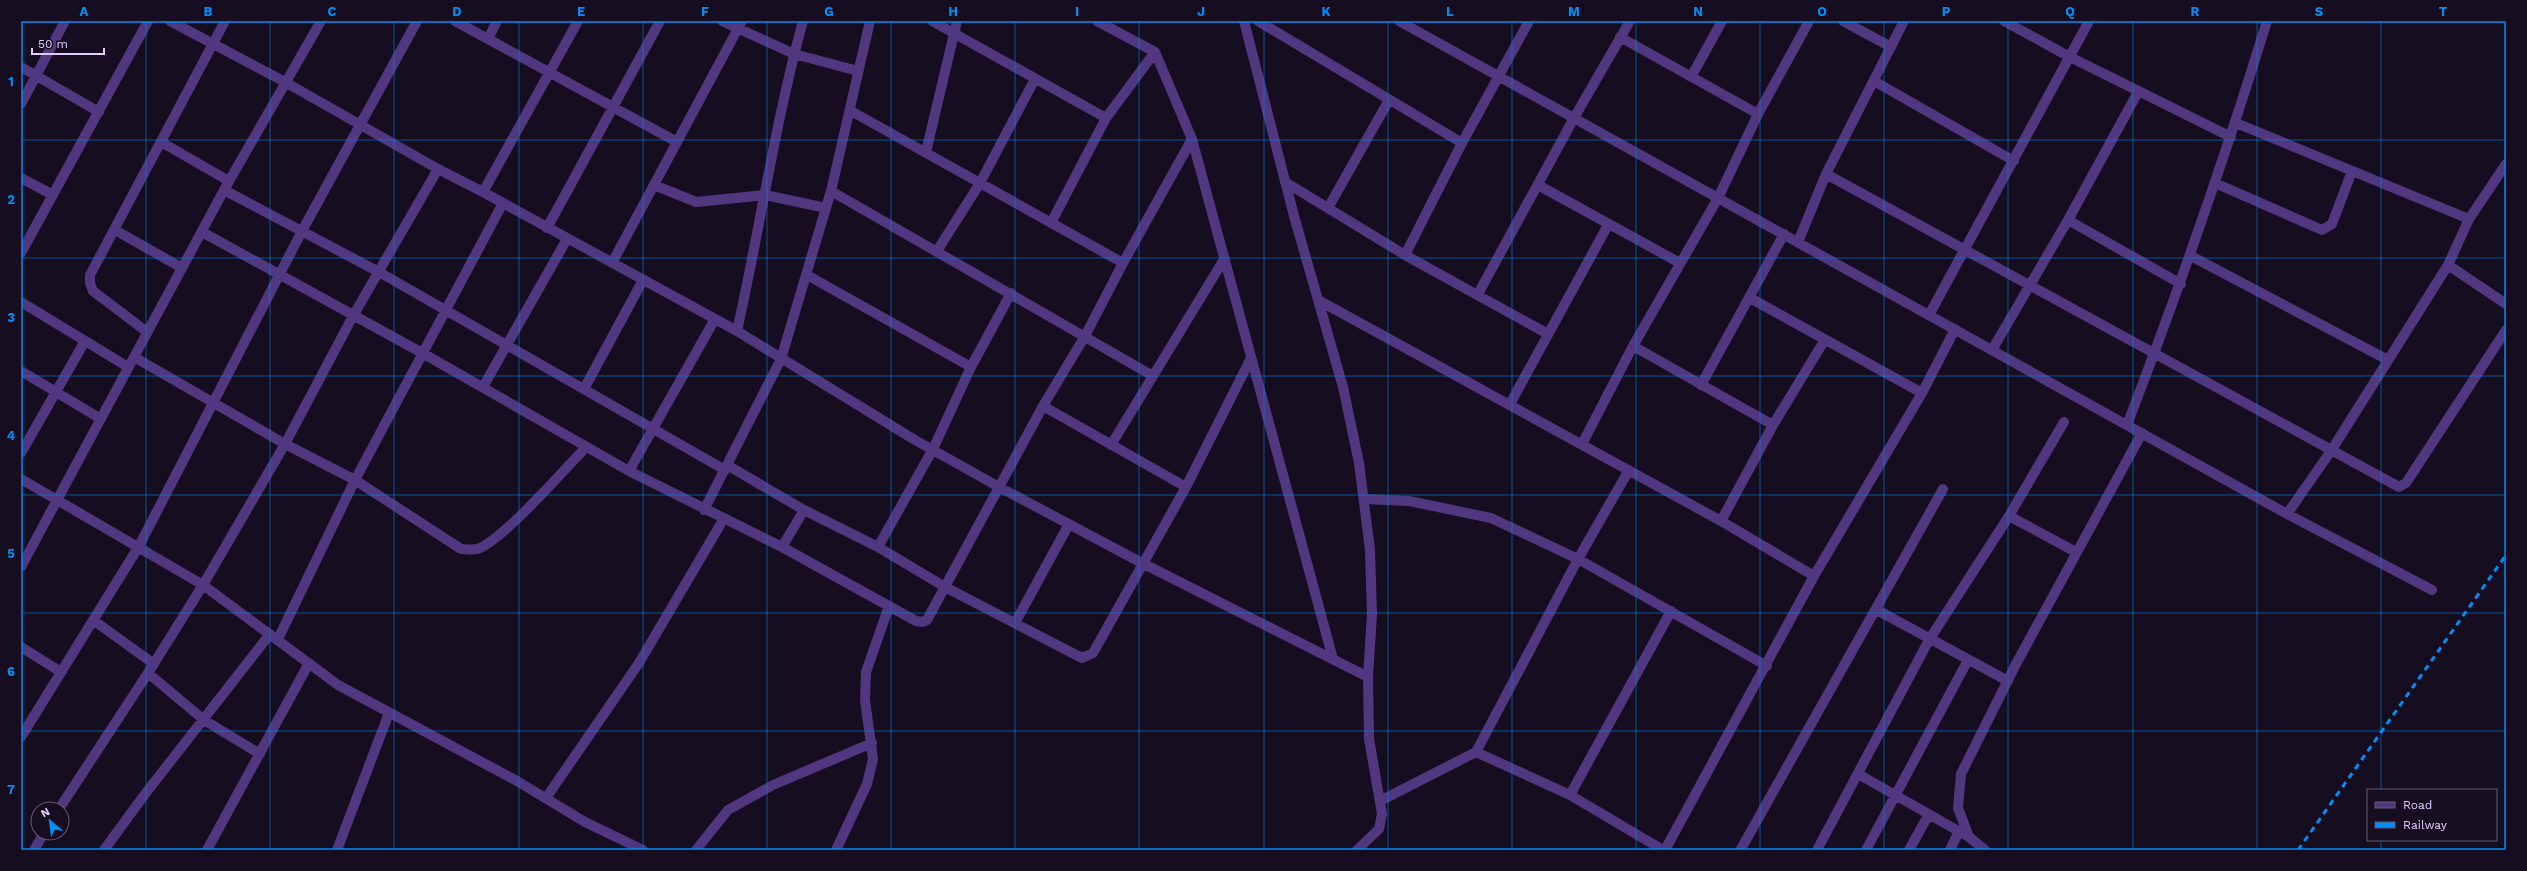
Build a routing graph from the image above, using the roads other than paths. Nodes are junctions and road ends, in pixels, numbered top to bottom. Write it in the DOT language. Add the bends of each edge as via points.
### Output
graph roads {
  1 [pos="65,21"];
  2 [pos="148,21"];
  3 [pos="170,21"];
  4 [pos="225,21"];
  5 [pos="322,21"];
  6 [pos="417,21"];
  7 [pos="455,21"];
  8 [pos="498,21"];
  9 [pos="578,21"];
  10 [pos="660,21"];
  11 [pos="722,21"];
  12 [pos="803,21"];
  13 [pos="870,21"];
  14 [pos="932,21"];
  15 [pos="957,21"];
  16 [pos="1097,21"];
  17 [pos="1244,21"];
  18 [pos="1258,21"];
  19 [pos="1400,21"];
  20 [pos="1529,21"];
  21 [pos="1630,21"];
  22 [pos="1722,21"];
  23 [pos="1809,21"];
  24 [pos="1843,21"];
  25 [pos="1904,21"];
  26 [pos="2004,21"];
  27 [pos="2089,21"];
  28 [pos="2267,21"];
  29 [pos="739,25"];
  30 [pos="953,32"];
  31 [pos="1620,38"];
  32 [pos="488,39"];
  33 [pos="213,44"];
  34 [pos="1891,48"];
  35 [pos="1155,52"];
  36 [pos="794,54"];
  37 [pos="2068,56"];
  38 [pos="21,67"];
  39 [pos="858,71"];
  40 [pos="550,74"];
  41 [pos="36,76"];
  42 [pos="1499,76"];
  43 [pos="1691,77"];
  44 [pos="1035,79"];
  45 [pos="1874,81"];
  46 [pos="285,82"];
  47 [pos="2138,92"];
  48 [pos="1389,100"];
  49 [pos="21,104"];
  50 [pos="614,109"];
  51 [pos="850,111"];
  52 [pos="99,112"];
  53 [pos="1758,114"];
  54 [pos="1106,118"];
  55 [pos="1574,118"];
  56 [pos="2236,123"];
  57 [pos="360,126"];
  58 [pos="2231,137"];
  59 [pos="1192,139"];
  60 [pos="161,142"];
  61 [pos="677,142"];
  62 [pos="1462,144"];
  63 [pos="926,152"];
  64 [pos="2014,161"];
  65 [pos="2506,164"];
  66 [pos="438,169"];
  67 [pos="2352,171"];
  68 [pos="1826,174"];
  69 [pos="21,178"];
  70 [pos="1285,182"];
  71 [pos="980,183"];
  72 [pos="2215,183"];
  73 [pos="654,185"];
  74 [pos="1538,185"];
  75 [pos="226,186"];
  76 [pos="831,191"];
  77 [pos="483,192"];
  78 [pos="53,195"];
  79 [pos="766,195"];
  80 [pos="1718,198"];
  81 [pos="503,203"];
  82 [pos="826,208"];
  83 [pos="1328,208"];
  84 [pos="2468,219"];
  85 [pos="2068,220"];
  86 [pos="1051,223"];
  87 [pos="1608,225"];
  88 [pos="547,228"];
  89 [pos="115,230"];
  90 [pos="302,231"];
  91 [pos="202,232"];
  92 [pos="1784,234"];
  93 [pos="567,239"];
  94 [pos="1798,242"];
  95 [pos="1964,249"];
  96 [pos="937,251"];
  97 [pos="21,253"];
  98 [pos="1405,255"];
  99 [pos="2191,256"];
  100 [pos="1223,261"];
  101 [pos="612,263"];
  102 [pos="1123,263"];
  103 [pos="1680,263"];
  104 [pos="2448,265"];
  105 [pos="182,268"];
  106 [pos="379,272"];
  107 [pos="807,275"];
  108 [pos="280,276"];
  109 [pos="643,280"];
  110 [pos="2181,284"];
  111 [pos="2030,285"];
  112 [pos="1011,293"];
  113 [pos="1478,294"];
  114 [pos="1750,298"];
  115 [pos="1318,300"];
  116 [pos="21,302"];
  117 [pos="2506,304"];
  118 [pos="446,310"];
  119 [pos="1929,315"];
  120 [pos="353,316"];
  121 [pos="714,319"];
  122 [pos="1955,329"];
  123 [pos="2506,330"];
  124 [pos="737,331"];
  125 [pos="147,332"];
  126 [pos="1548,334"];
  127 [pos="1085,336"];
  128 [pos="85,341"];
  129 [pos="1824,341"];
  130 [pos="508,346"];
  131 [pos="1633,346"];
  132 [pos="1992,350"];
  133 [pos="2155,353"];
  134 [pos="424,354"];
  135 [pos="134,358"];
  136 [pos="1251,358"];
  137 [pos="780,359"];
  138 [pos="2388,360"];
  139 [pos="128,367"];
  140 [pos="971,367"];
  141 [pos="21,371"];
  142 [pos="1153,376"];
  143 [pos="1701,385"];
  144 [pos="483,387"];
  145 [pos="584,389"];
  146 [pos="56,392"];
  147 [pos="1922,393"];
  148 [pos="214,402"];
  149 [pos="1510,404"];
  150 [pos="1043,406"];
  151 [pos="101,418"];
  152 [pos="2064,422"];
  153 [pos="1773,425"];
  154 [pos="2127,425"];
  155 [pos="654,428"];
  156 [pos="2142,433"];
  157 [pos="285,444"];
  158 [pos="1582,444"];
  159 [pos="1111,445"];
  160 [pos="586,447"];
  161 [pos="933,449"];
  162 [pos="2331,451"];
  163 [pos="21,453"];
  164 [pos="726,468"];
  165 [pos="1629,470"];
  166 [pos="628,471"];
  167 [pos="21,479"];
  168 [pos="355,480"];
  169 [pos="999,487"];
  170 [pos="1186,487"];
  171 [pos="1943,489"];
  172 [pos="58,499"];
  173 [pos="1364,499"];
  174 [pos="704,510"];
  175 [pos="804,510"];
  176 [pos="2287,514"];
  177 [pos="2009,516"];
  178 [pos="723,520"];
  179 [pos="1721,521"];
  180 [pos="1069,524"];
  181 [pos="139,546"];
  182 [pos="782,547"];
  183 [pos="878,547"];
  184 [pos="2076,552"];
  185 [pos="24,553"];
  186 [pos="1578,559"];
  187 [pos="1142,563"];
  188 [pos="21,567"];
  189 [pos="1814,576"];
  190 [pos="203,585"];
  191 [pos="945,587"];
  192 [pos="2432,590"];
  193 [pos="889,606"];
  194 [pos="1876,610"];
  195 [pos="1671,611"];
  196 [pos="93,620"];
  197 [pos="1015,623"];
  198 [pos="274,636"];
  199 [pos="1930,640"];
  200 [pos="21,647"];
  201 [pos="1333,659"];
  202 [pos="1968,660"];
  203 [pos="309,663"];
  204 [pos="154,664"];
  205 [pos="1767,666"];
  206 [pos="61,672"];
  207 [pos="148,673"];
  208 [pos="1368,677"];
  209 [pos="2008,680"];
  210 [pos="389,713"];
  211 [pos="204,720"];
  212 [pos="21,737"];
  213 [pos="872,743"];
  214 [pos="1476,752"];
  215 [pos="260,754"];
  216 [pos="1858,774"];
  217 [pos="1570,796"];
  218 [pos="1897,796"];
  219 [pos="546,798"];
  220 [pos="64,801"];
  221 [pos="1380,801"];
  222 [pos="1929,814"];
  223 [pos="1960,831"];
  224 [pos="1969,837"];
  225 [pos="39,841"];
  226 [pos="1740,849"];
  227 [pos="34,850"];
  228 [pos="104,850"];
  229 [pos="208,850"];
  230 [pos="337,850"];
  231 [pos="643,850"];
  232 [pos="696,850"];
  233 [pos="836,850"];
  234 [pos="1357,850"];
  235 [pos="1664,850"];
  236 [pos="1817,850"];
  237 [pos="1866,850"];
  238 [pos="1909,850"];
  239 [pos="1950,850"];
  240 [pos="1985,850"];
  1 -- 41 [label="street"];
  2 -- 52 [label="street"];
  3 -- 33 [label="street"];
  4 -- 33 [label="street"];
  5 -- 46 [label="street"];
  6 -- 57 [label="street"];
  7 -- 32 [label="street"];
  8 -- 32 [label="street"];
  9 -- 40 [label="street"];
  10 -- 50 [label="street"];
  11 -- 29 [label="street"];
  12 -- 36 [label="street"];
  13 -- 39 [label="street"];
  14 -- 30 [label="street"];
  15 -- 30 [label="street"];
  16 -- 35 [label="street"];
  17 -- 70 [label="street"];
  18 -- 48 [label="street"];
  19 -- 42 [label="street"];
  20 -- 42 [label="street"];
  21 -- 31 [label="street"];
  22 -- 43 [label="street"];
  23 -- 53 [label="street"];
  24 -- 34 [label="street"];
  25 -- 34 [label="street"];
  26 -- 37 [label="street"];
  27 -- 37 [label="street"];
  28 -- 56 [label="street"];
  29 -- 36 [label="street"];
  29 -- 61 [label="street"];
  30 -- 44 [label="street"];
  30 -- 63 [label="street"];
  31 -- 43 [label="street"];
  31 -- 55 [label="street"];
  32 -- 40 [label="street"];
  33 -- 46 [label="street"];
  33 -- 60 [label="street"];
  34 -- 45 [label="street"];
  35 -- 54 [label="street"];
  35 -- 59 [label="street"];
  36 -- 39 [label="street"];
  36 -- 79 [label="street" via="780,110"];
  37 -- 47 [label="street"];
  37 -- 64 [label="street"];
  38 -- 41 [label="street"];
  39 -- 51 [label="street"];
  40 -- 50 [label="street"];
  40 -- 77 [label="street"];
  41 -- 49 [label="street"];
  41 -- 52 [label="street"];
  42 -- 55 [label="street"];
  42 -- 62 [label="street"];
  43 -- 53 [label="street"];
  44 -- 54 [label="street"];
  44 -- 71 [label="street"];
  45 -- 64 [label="street"];
  45 -- 68 [label="street"];
  46 -- 57 [label="street"];
  46 -- 75 [label="street"];
  47 -- 58 [label="street"];
  47 -- 85 [label="street"];
  48 -- 62 [label="street"];
  48 -- 83 [label="street"];
  50 -- 61 [label="street"];
  50 -- 88 [label="street"];
  51 -- 63 [label="street"];
  51 -- 76 [label="street"];
  52 -- 78 [label="street"];
  53 -- 80 [label="street"];
  54 -- 86 [label="street"];
  55 -- 74 [label="street"];
  55 -- 80 [label="street"];
  56 -- 58 [label="street"];
  56 -- 67 [label="street"];
  57 -- 66 [label="street"];
  57 -- 90 [label="street"];
  58 -- 72 [label="street"];
  59 -- 100 [label="street"];
  59 -- 102 [label="street"];
  60 -- 75 [label="street"];
  60 -- 89 [label="street"];
  61 -- 73 [label="street"];
  62 -- 98 [label="street"];
  63 -- 71 [label="street"];
  64 -- 95 [label="street"];
  65 -- 84 [label="street"];
  66 -- 77 [label="street"];
  66 -- 106 [label="street"];
  67 -- 72 [label="street" via="2332,224 2322,230"];
  67 -- 84 [label="street"];
  68 -- 94 [label="street"];
  68 -- 95 [label="street"];
  69 -- 78 [label="street"];
  70 -- 83 [label="street"];
  70 -- 115 [label="street"];
  71 -- 86 [label="street"];
  71 -- 96 [label="street"];
  72 -- 99 [label="street"];
  73 -- 79 [label="street" via="696,202"];
  73 -- 101 [label="street"];
  74 -- 87 [label="street"];
  74 -- 113 [label="street"];
  75 -- 90 [label="street"];
  75 -- 91 [label="street"];
  76 -- 82 [label="street"];
  76 -- 96 [label="street"];
  77 -- 81 [label="street"];
  78 -- 97 [label="street"];
  79 -- 82 [label="street"];
  79 -- 124 [label="street"];
  80 -- 92 [label="street"];
  80 -- 103 [label="street"];
  81 -- 88 [label="street"];
  81 -- 118 [label="street"];
  82 -- 107 [label="street"];
  83 -- 98 [label="street"];
  84 -- 104 [label="street"];
  85 -- 110 [label="street"];
  85 -- 111 [label="street"];
  86 -- 102 [label="street"];
  87 -- 103 [label="street"];
  87 -- 126 [label="street"];
  88 -- 93 [label="street"];
  89 -- 105 [label="street"];
  89 -- 125 [label="street" via="90,275 90,283 93,291"];
  90 -- 106 [label="street"];
  90 -- 108 [label="street"];
  91 -- 105 [label="street"];
  91 -- 108 [label="street"];
  92 -- 94 [label="street"];
  92 -- 114 [label="street"];
  93 -- 101 [label="street"];
  93 -- 130 [label="street"];
  94 -- 119 [label="street"];
  95 -- 111 [label="street"];
  95 -- 119 [label="street"];
  96 -- 112 [label="street"];
  98 -- 113 [label="street"];
  99 -- 110 [label="street"];
  99 -- 138 [label="street"];
  100 -- 136 [label="street"];
  100 -- 142 [label="street"];
  101 -- 109 [label="street"];
  102 -- 127 [label="street"];
  103 -- 131 [label="street"];
  104 -- 117 [label="street"];
  104 -- 138 [label="street"];
  105 -- 125 [label="street"];
  106 -- 118 [label="street"];
  106 -- 120 [label="street"];
  107 -- 137 [label="street"];
  107 -- 140 [label="street"];
  108 -- 120 [label="street"];
  108 -- 148 [label="street"];
  109 -- 121 [label="street"];
  109 -- 145 [label="street"];
  110 -- 133 [label="street"];
  111 -- 132 [label="street"];
  111 -- 133 [label="street"];
  112 -- 127 [label="street"];
  112 -- 140 [label="street"];
  113 -- 126 [label="street"];
  114 -- 129 [label="street"];
  114 -- 143 [label="street"];
  115 -- 149 [label="street"];
  115 -- 173 [label="street" via="1343,387"];
  116 -- 128 [label="street"];
  118 -- 130 [label="street"];
  118 -- 134 [label="street"];
  119 -- 122 [label="street"];
  120 -- 134 [label="street"];
  120 -- 157 [label="street"];
  121 -- 124 [label="street"];
  121 -- 155 [label="street"];
  122 -- 132 [label="street"];
  122 -- 147 [label="street"];
  123 -- 162 [label="street" via="2403,486 2399,487"];
  124 -- 137 [label="street"];
  125 -- 135 [label="street"];
  126 -- 149 [label="street"];
  127 -- 142 [label="street"];
  127 -- 150 [label="street"];
  128 -- 139 [label="street"];
  128 -- 146 [label="street"];
  129 -- 147 [label="street"];
  129 -- 153 [label="street"];
  130 -- 144 [label="street"];
  130 -- 145 [label="street"];
  131 -- 143 [label="street"];
  131 -- 158 [label="street"];
  132 -- 154 [label="street"];
  133 -- 154 [label="street"];
  133 -- 162 [label="street"];
  134 -- 144 [label="street"];
  134 -- 168 [label="street"];
  135 -- 139 [label="street"];
  135 -- 148 [label="street"];
  136 -- 170 [label="street"];
  136 -- 201 [label="street"];
  137 -- 161 [label="street"];
  137 -- 164 [label="street"];
  138 -- 162 [label="street"];
  139 -- 151 [label="street"];
  140 -- 161 [label="street"];
  141 -- 146 [label="street"];
  142 -- 159 [label="street"];
  143 -- 153 [label="street"];
  144 -- 160 [label="street"];
  145 -- 155 [label="street"];
  146 -- 151 [label="street"];
  146 -- 163 [label="street"];
  147 -- 189 [label="street"];
  148 -- 157 [label="street"];
  148 -- 181 [label="street"];
  149 -- 158 [label="street"];
  150 -- 159 [label="street"];
  150 -- 169 [label="street"];
  151 -- 172 [label="street"];
  152 -- 177 [label="street"];
  153 -- 179 [label="street"];
  154 -- 156 [label="street"];
  155 -- 164 [label="street"];
  155 -- 166 [label="street"];
  156 -- 176 [label="street"];
  156 -- 184 [label="street"];
  157 -- 168 [label="street"];
  157 -- 190 [label="street"];
  158 -- 165 [label="street"];
  159 -- 170 [label="street"];
  160 -- 166 [label="street"];
  160 -- 168 [label="street" via="536,500 491,540 477,549 461,548"];
  161 -- 169 [label="street"];
  161 -- 183 [label="street"];
  162 -- 176 [label="street"];
  164 -- 174 [label="street"];
  164 -- 175 [label="street"];
  165 -- 179 [label="street"];
  165 -- 186 [label="street"];
  166 -- 174 [label="street"];
  167 -- 172 [label="street"];
  168 -- 198 [label="street"];
  169 -- 180 [label="street"];
  169 -- 191 [label="street"];
  170 -- 187 [label="street"];
  171 -- 194 [label="street"];
  172 -- 181 [label="street"];
  172 -- 185 [label="street"];
  173 -- 186 [label="street" via="1409,501 1491,518"];
  173 -- 208 [label="street" via="1370,550 1372,614"];
  174 -- 178 [label="street"];
  175 -- 182 [label="street"];
  175 -- 183 [label="street"];
  176 -- 192 [label="street"];
  177 -- 184 [label="street"];
  177 -- 199 [label="street"];
  178 -- 182 [label="street"];
  178 -- 219 [label="street" via="639,662"];
  179 -- 189 [label="street"];
  180 -- 187 [label="street"];
  180 -- 197 [label="street"];
  181 -- 190 [label="street"];
  181 -- 196 [label="street"];
  182 -- 193 [label="street"];
  183 -- 191 [label="street"];
  184 -- 209 [label="street"];
  185 -- 188 [label="street"];
  186 -- 195 [label="street"];
  186 -- 214 [label="street"];
  187 -- 197 [label="street" via="1093,653 1087,657 1082,658"];
  187 -- 201 [label="street"];
  189 -- 205 [label="street"];
  190 -- 198 [label="street"];
  190 -- 204 [label="street"];
  191 -- 193 [label="street" via="927,620 922,622"];
  191 -- 197 [label="street"];
  193 -- 213 [label="street" via="866,672 865,700"];
  194 -- 199 [label="street"];
  194 -- 226 [label="street"];
  195 -- 205 [label="street"];
  195 -- 217 [label="street"];
  196 -- 204 [label="street"];
  196 -- 206 [label="street"];
  198 -- 203 [label="street"];
  198 -- 211 [label="street"];
  199 -- 202 [label="street"];
  199 -- 216 [label="street"];
  200 -- 206 [label="street"];
  201 -- 208 [label="street"];
  202 -- 209 [label="street"];
  202 -- 218 [label="street"];
  203 -- 210 [label="street" via="338,685"];
  203 -- 215 [label="street"];
  204 -- 207 [label="street"];
  205 -- 235 [label="street"];
  206 -- 212 [label="street"];
  207 -- 211 [label="street"];
  207 -- 220 [label="street"];
  208 -- 221 [label="street" via="1369,739"];
  209 -- 224 [label="street" via="1961,774 1958,808"];
  210 -- 219 [label="street"];
  210 -- 230 [label="street"];
  211 -- 215 [label="street"];
  211 -- 228 [label="street"];
  213 -- 232 [label="street" via="773,785 728,810"];
  213 -- 233 [label="street" via="873,759 867,784"];
  214 -- 217 [label="street"];
  214 -- 221 [label="street"];
  215 -- 229 [label="street"];
  216 -- 218 [label="street"];
  216 -- 236 [label="street"];
  217 -- 235 [label="street"];
  218 -- 222 [label="street"];
  218 -- 237 [label="street"];
  219 -- 231 [label="street" via="586,822"];
  221 -- 234 [label="street" via="1382,814 1379,829"];
  222 -- 223 [label="street"];
  222 -- 238 [label="street"];
  223 -- 224 [label="street"];
  223 -- 239 [label="street"];
  224 -- 240 [label="street"];
  225 -- 227 [label="street"];
}
